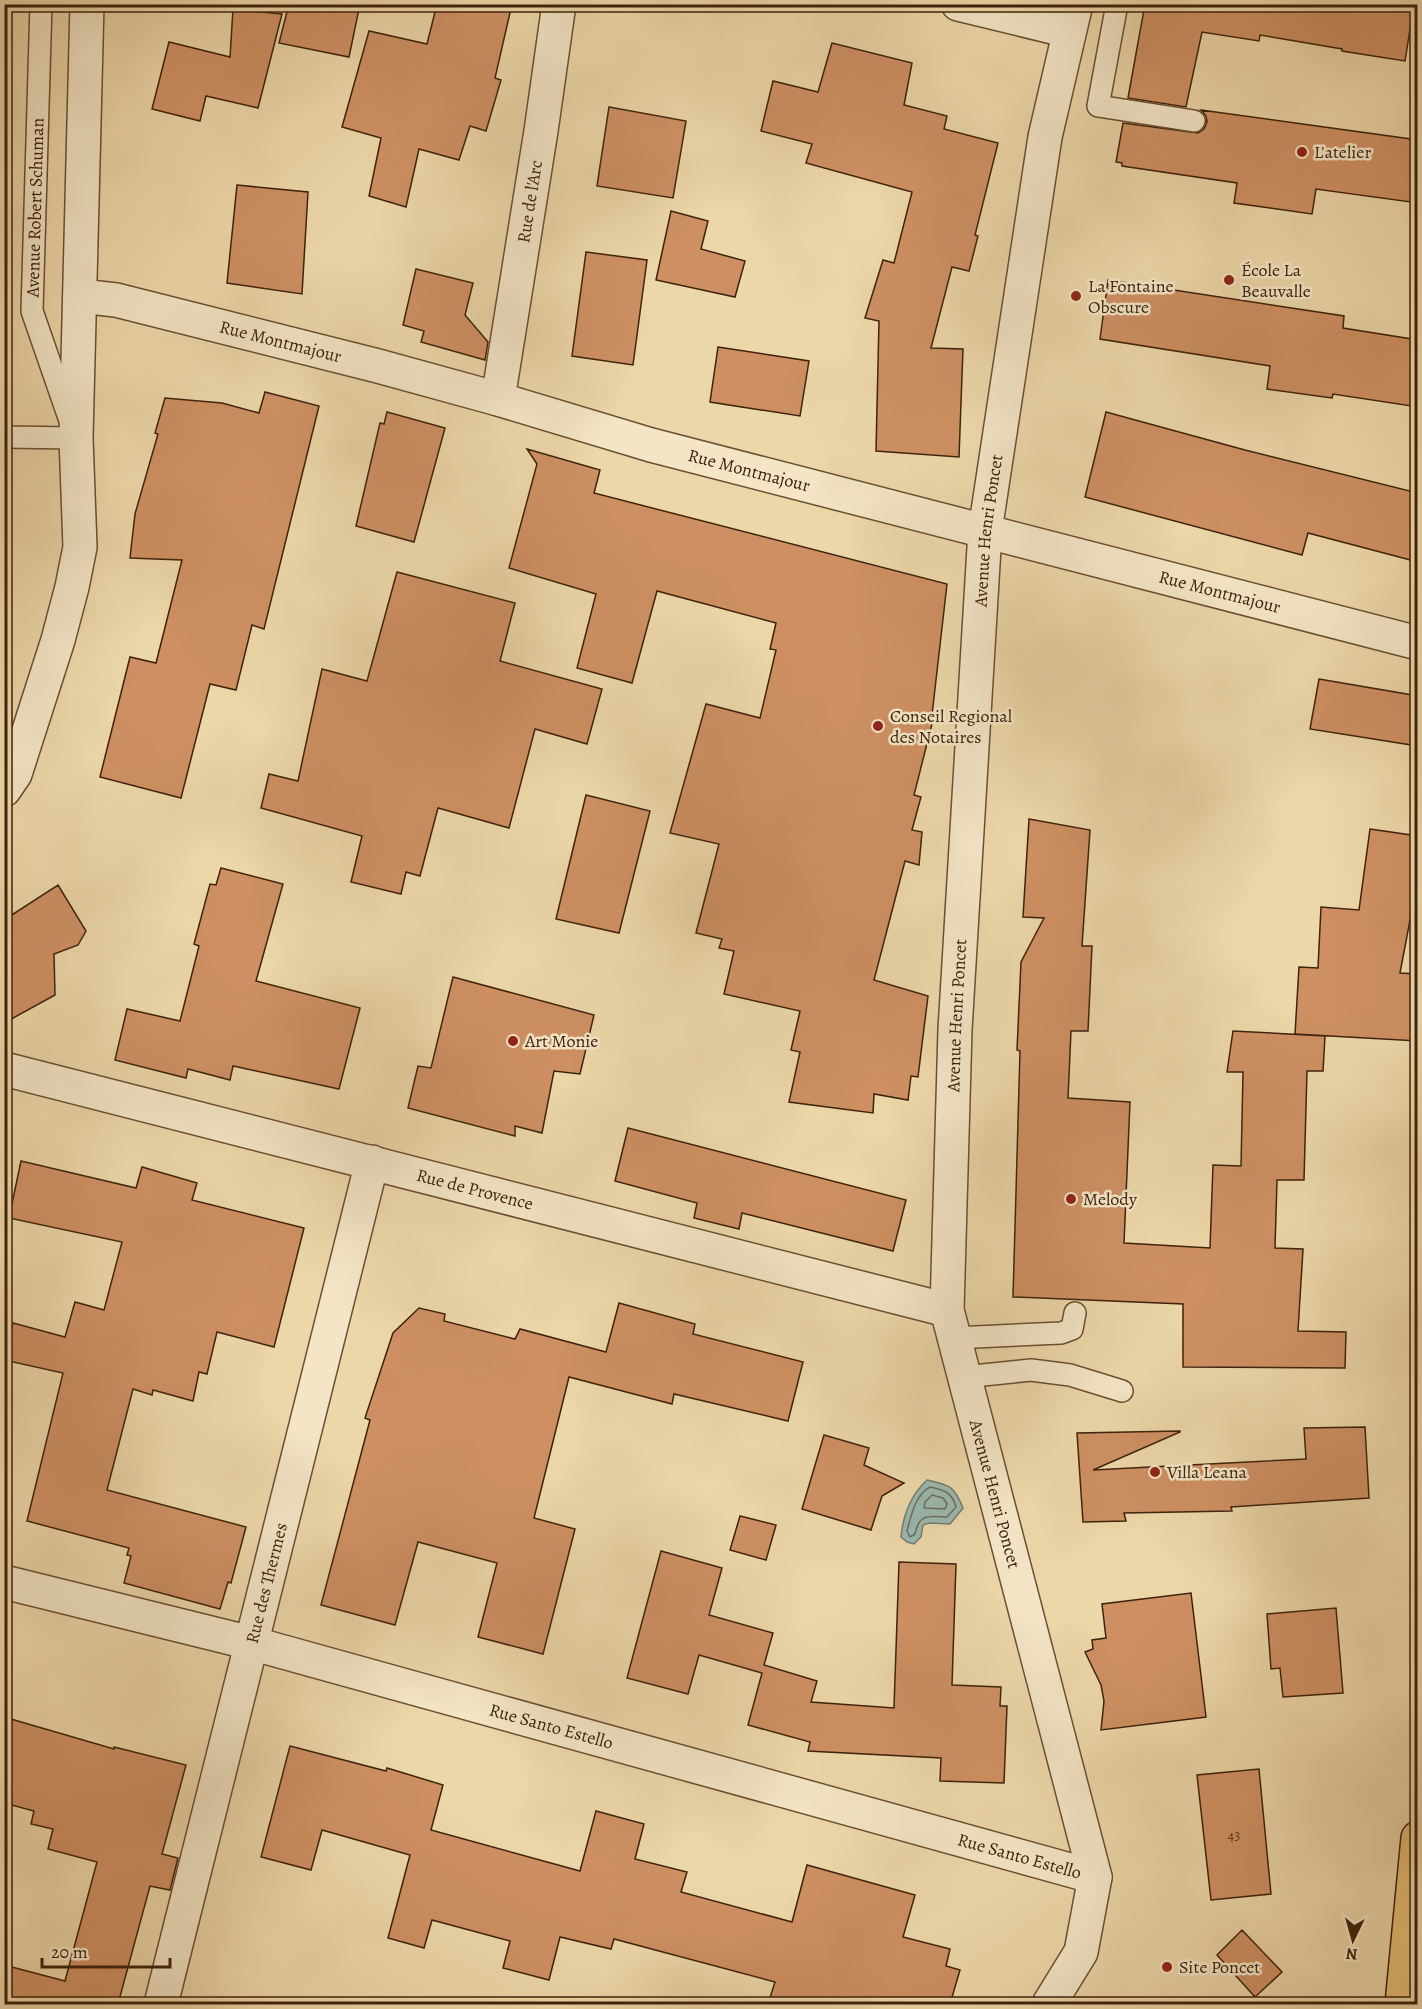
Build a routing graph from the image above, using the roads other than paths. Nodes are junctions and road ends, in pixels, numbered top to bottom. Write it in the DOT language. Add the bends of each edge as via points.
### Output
graph roads {
  1 [pos="41,4"];
  2 [pos="87,4"];
  3 [pos="559,4"];
  4 [pos="958,4"];
  5 [pos="1118,4"];
  6 [pos="1073,18"];
  7 [pos="1194,121"];
  8 [pos="80,296"];
  9 [pos="498,399"];
  10 [pos="4,437"];
  11 [pos="76,438"];
  12 [pos="985,531"];
  13 [pos="1418,644"];
  14 [pos="8,779"];
  15 [pos="4,1069"];
  16 [pos="372,1162"];
  17 [pos="1075,1313"];
  18 [pos="950,1324"];
  19 [pos="964,1377"];
  20 [pos="1122,1391"];
  21 [pos="4,1581"];
  22 [pos="252,1643"];
  23 [pos="1418,1838"];
  24 [pos="1095,1877"];
  25 [pos="161,2004"];
  26 [pos="1049,2004"];
  27 [pos="1402,2004"];
  1 -- 11 [label="lane, Avenue Robert Schuman" via="32,311"];
  2 -- 8 [label="street, Avenue Robert Schuman"];
  3 -- 9 [label="street, Rue de l'Arc"];
  4 -- 6 [label="street"];
  5 -- 7 [label="lane" via="1098,106"];
  6 -- 12 [label="street, Avenue Henri Poncet" via="1045,137"];
  8 -- 9 [label="street, Rue Montmajour" via="116,300"];
  8 -- 11 [label="street, Avenue Robert Schuman"];
  9 -- 12 [label="street, Rue Montmajour" via="651,445"];
  10 -- 11 [label="lane"];
  11 -- 14 [label="street, Avenue Robert Schuman" via="80,547 72,588 58,640"];
  12 -- 13 [label="street, Rue Montmajour"];
  12 -- 18 [label="street, Avenue Henri Poncet" via="955,1030"];
  15 -- 16 [label="street, Rue de Provence"];
  16 -- 18 [label="street, Rue de Provence"];
  16 -- 22 [label="street, Rue des Thermes"];
  17 -- 18 [label="lane" via="1072,1329 1061,1333"];
  18 -- 19 [label="street, Avenue Henri Poncet"];
  19 -- 20 [label="lane" via="1031,1370 1070,1375"];
  19 -- 24 [label="street, Avenue Henri Poncet"];
  21 -- 22 [label="street, Rue Santo Estello"];
  22 -- 24 [label="street, Rue Santo Estello"];
  22 -- 25 [label="street, Rue des Thermes"];
  23 -- 27 [label="main road"];
  24 -- 26 [label="street, Avenue Henri Poncet" via="1081,1952"];
}
